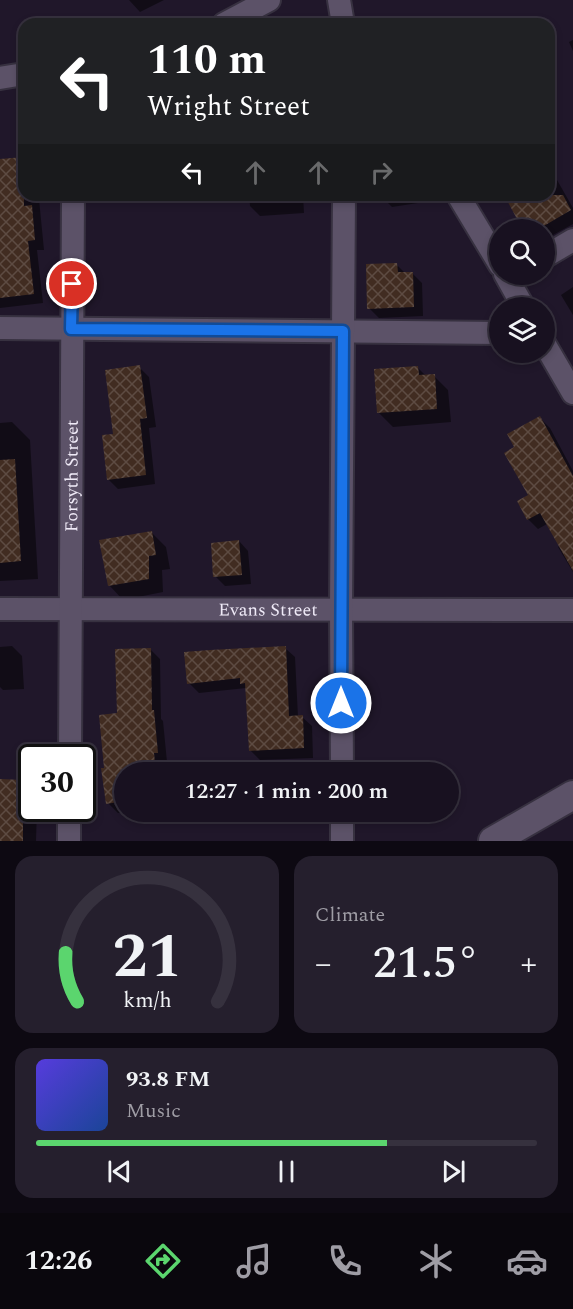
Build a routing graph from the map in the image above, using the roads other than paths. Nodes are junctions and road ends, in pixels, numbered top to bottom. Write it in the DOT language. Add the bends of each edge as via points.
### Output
graph roads {
  1 [pos="269,0"];
  2 [pos="339,0"];
  3 [pos="235,18"];
  4 [pos="342,18"];
  5 [pos="18,75"];
  6 [pos="0,78"];
  7 [pos="73,201"];
  8 [pos="344,201"];
  9 [pos="462,201"];
  10 [pos="573,240"];
  11 [pos="489,243"];
  12 [pos="555,251"];
  13 [pos="0,328"];
  14 [pos="71,329"];
  15 [pos="343,331"];
  16 [pos="489,333"];
  17 [pos="555,362"];
  18 [pos="573,393"];
  19 [pos="0,609"];
  20 [pos="341,609"];
  21 [pos="71,610"];
  22 [pos="573,610"];
  23 [pos="70,744"];
  24 [pos="342,762"];
  25 [pos="573,795"];
  26 [pos="69,822"];
  27 [pos="342,822"];
  28 [pos="69,841"];
  29 [pos="342,841"];
  30 [pos="493,841"];
  1 -- 3 [label="street"];
  2 -- 4 [label="street"];
  5 -- 6 [label="street"];
  7 -- 14 [label="street, Forsyth Street"];
  8 -- 15 [label="street"];
  9 -- 11 [label="street"];
  10 -- 12 [label="street"];
  13 -- 14 [label="street"];
  14 -- 15 [label="street"];
  14 -- 21 [label="street, Forsyth Street"];
  15 -- 16 [label="street"];
  15 -- 20 [label="street"];
  17 -- 18 [label="street"];
  19 -- 21 [label="street, Evans Street"];
  20 -- 21 [label="street, Evans Street"];
  20 -- 22 [label="street, Evans Street"];
  20 -- 24 [label="street"];
  21 -- 23 [label="street, Forsyth Street"];
  25 -- 30 [label="street"];
  26 -- 28 [label="street"];
  27 -- 29 [label="street"];
}
